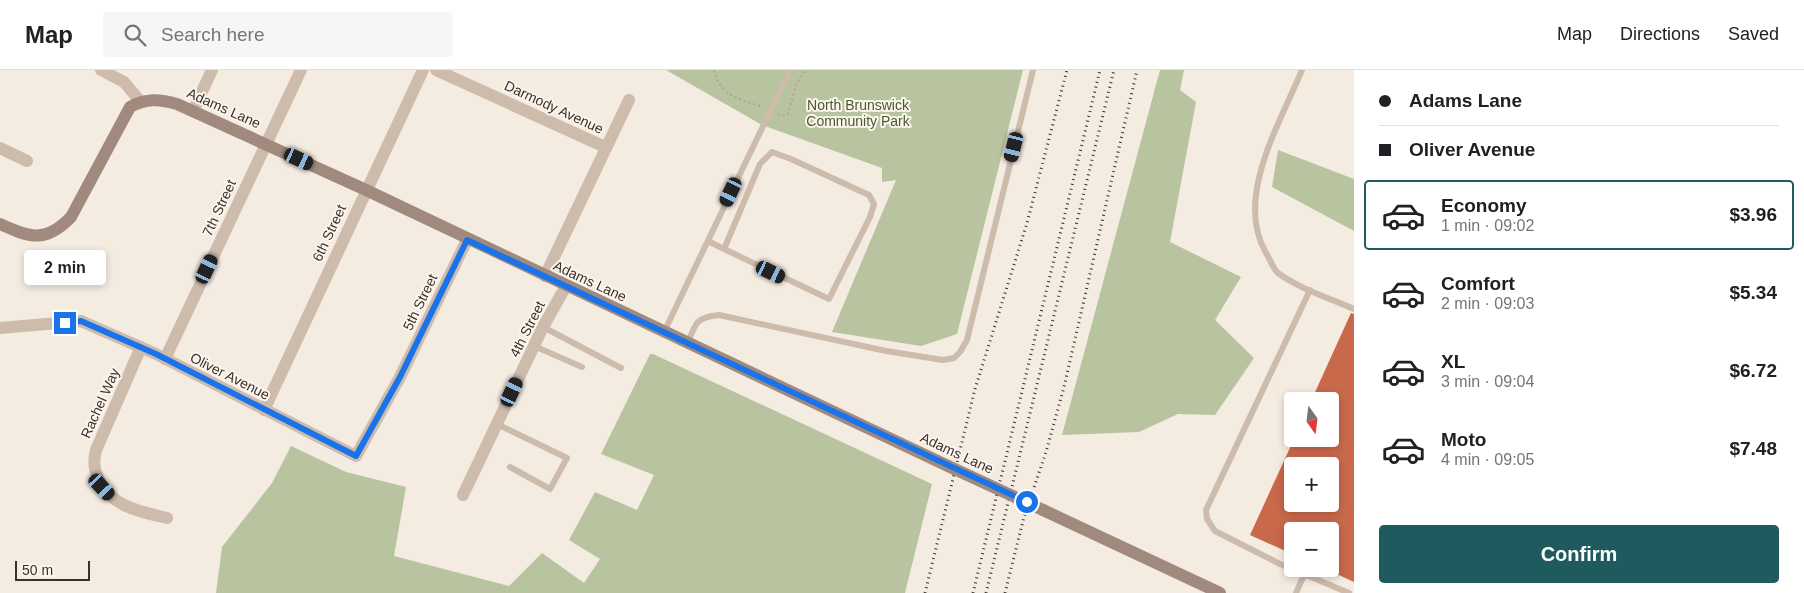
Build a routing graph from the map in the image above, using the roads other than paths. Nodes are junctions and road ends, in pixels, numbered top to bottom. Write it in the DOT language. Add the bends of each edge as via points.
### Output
graph roads {
  1 [pos="101,70"];
  2 [pos="212,70"];
  3 [pos="301,70"];
  4 [pos="423,70"];
  5 [pos="436,70"];
  6 [pos="790,70"];
  7 [pos="1033,70"];
  8 [pos="1302,70"];
  9 [pos="629,100"];
  10 [pos="140,102"];
  11 [pos="193,111"];
  12 [pos="266,144"];
  13 [pos="605,147"];
  14 [pos="0,148"];
  15 [pos="27,161"];
  16 [pos="366,190"];
  17 [pos="0,224"];
  18 [pos="467,240"];
  19 [pos="708,241"];
  20 [pos="724,250"];
  21 [pos="545,276"];
  22 [pos="566,286"];
  23 [pos="1310,290"];
  24 [pos="1354,309"];
  25 [pos="543,327"];
  26 [pos="0,328"];
  27 [pos="664,332"];
  28 [pos="688,343"];
  29 [pos="534,346"];
  30 [pos="141,348"];
  31 [pos="165,359"];
  32 [pos="582,367"];
  33 [pos="621,368"];
  34 [pos="400,377"];
  35 [pos="264,410"];
  36 [pos="497,424"];
  37 [pos="510,467"];
  38 [pos="463,495"];
  39 [pos="168,518"];
  40 [pos="1284,565"];
  41 [pos="1303,577"];
  42 [pos="1309,577"];
  43 [pos="1220,593"];
  44 [pos="1296,593"];
  45 [pos="1349,593"];
  1 -- 10 [label="street" via="124,82"];
  2 -- 11 [label="street"];
  3 -- 12 [label="street, 7th Street"];
  4 -- 16 [label="street, 6th Street"];
  5 -- 13 [label="street, Darmody Avenue"];
  6 -- 19 [label="lane"];
  7 -- 28 [label="lane" via="967,340 954,358 942,360 886,351 719,314 699,320"];
  8 -- 23 [label="lane" via="1261,167 1254,203 1255,224 1262,247 1277,272"];
  9 -- 13 [label="street"];
  10 -- 11 [label="street, Adams Lane" via="166,101"];
  10 -- 17 [label="street" via="130,107 71,217 60,229 46,236 31,236"];
  11 -- 12 [label="street, Adams Lane"];
  12 -- 16 [label="street, Adams Lane"];
  12 -- 31 [label="street, 7th Street"];
  13 -- 21 [label="street"];
  14 -- 15 [label="street"];
  16 -- 18 [label="street, Adams Lane"];
  16 -- 35 [label="street, 6th Street"];
  18 -- 21 [label="street, Adams Lane"];
  18 -- 34 [label="street, 5th Street"];
  19 -- 20 [label="lane"];
  19 -- 27 [label="lane"];
  20 -- 20 [label="lane" via="760,164 772,152 869,195 874,204 829,299"];
  21 -- 22 [label="street, Adams Lane"];
  22 -- 25 [label="street, 4th Street"];
  22 -- 27 [label="street, Adams Lane"];
  23 -- 24 [label="lane"];
  23 -- 40 [label="lane" via="1206,510 1207,520 1215,531"];
  25 -- 29 [label="street, 4th Street"];
  25 -- 33 [label="lane"];
  26 -- 30 [label="street, Oliver Avenue" via="81,321"];
  27 -- 28 [label="street, Adams Lane"];
  28 -- 43 [label="street, Adams Lane, bridge"];
  29 -- 32 [label="lane"];
  29 -- 36 [label="street, 4th Street"];
  30 -- 31 [label="street, Oliver Avenue"];
  30 -- 39 [label="street, Rachel Way" via="96,450 95,471 102,487 115,501"];
  31 -- 35 [label="street, Oliver Avenue"];
  34 -- 35 [label="street, Oliver Avenue" via="356,456"];
  36 -- 37 [label="lane" via="567,458 550,489"];
  36 -- 38 [label="street, 4th Street"];
  41 -- 44 [label="lane"];
  42 -- 45 [label="lane"];
}
